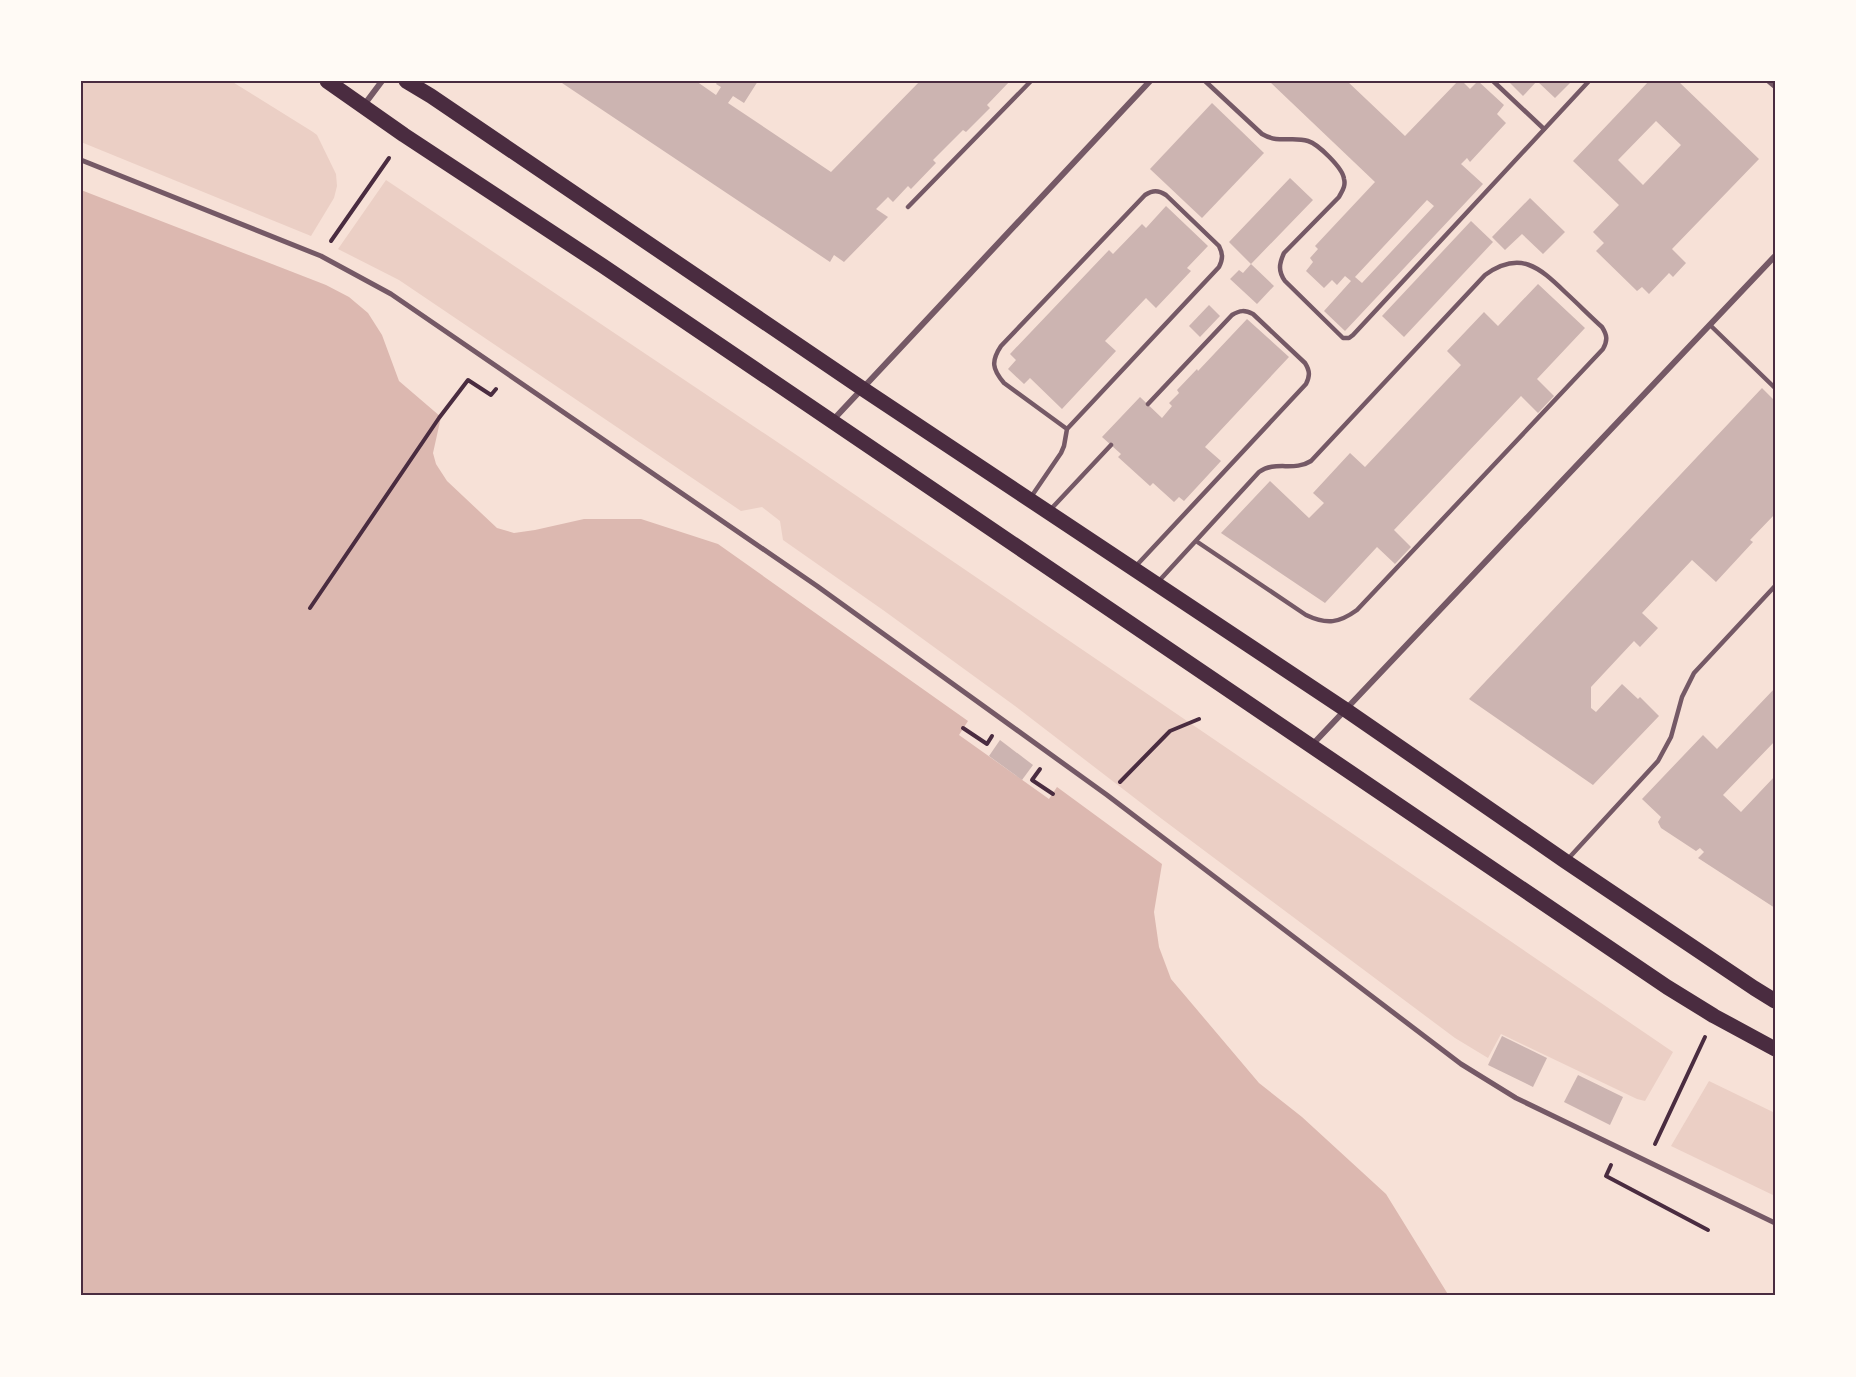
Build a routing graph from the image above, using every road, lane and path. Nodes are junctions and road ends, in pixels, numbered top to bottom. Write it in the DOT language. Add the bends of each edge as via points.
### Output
graph roads {
  1 [pos="327,81"];
  2 [pos="382,81"];
  3 [pos="406,81"];
  4 [pos="1031,81"];
  5 [pos="1150,81"];
  6 [pos="1205,81"];
  7 [pos="1493,81"];
  8 [pos="1589,81"];
  9 [pos="1769,81"];
  10 [pos="1775,86"];
  11 [pos="363,106"];
  12 [pos="1544,129"];
  13 [pos="389,158"];
  14 [pos="81,160"];
  15 [pos="908,207"];
  16 [pos="321,256"];
  17 [pos="1775,256"];
  18 [pos="1710,325"];
  19 [pos="1775,388"];
  20 [pos="862,389"];
  21 [pos="491,395"];
  22 [pos="1148,404"];
  23 [pos="833,421"];
  24 [pos="1067,429"];
  25 [pos="1111,445"];
  26 [pos="1030,499"];
  27 [pos="1048,513"];
  28 [pos="1196,541"];
  29 [pos="1134,569"];
  30 [pos="1156,584"];
  31 [pos="1775,586"];
  32 [pos="310,608"];
  33 [pos="1346,710"];
  34 [pos="1199,719"];
  35 [pos="963,728"];
  36 [pos="979,739"];
  37 [pos="1312,746"];
  38 [pos="1037,784"];
  39 [pos="1053,794"];
  40 [pos="1107,795"];
  41 [pos="1565,861"];
  42 [pos="1775,1000"];
  43 [pos="1714,1016"];
  44 [pos="1775,1049"];
  45 [pos="1647,1161"];
  46 [pos="1606,1176"];
  47 [pos="1775,1223"];
  48 [pos="1708,1230"];
  1 -- 11 [label="main road"];
  2 -- 11 [label="street"];
  3 -- 20 [label="main road"];
  4 -- 15 [label="lane"];
  5 -- 20 [label="street"];
  6 -- 12 [label="lane" via="1262,134 1270,139 1310,141 1340,169 1344,188 1339,197 1284,253 1279,273 1343,338 1353,335"];
  7 -- 12 [label="lane"];
  8 -- 12 [label="lane"];
  9 -- 10 [label="street"];
  11 -- 23 [label="main road"];
  13 -- 16 [label="path"];
  14 -- 16 [label="street"];
  16 -- 40 [label="street" via="391,294 472,349 817,586"];
  17 -- 18 [label="street"];
  18 -- 19 [label="lane"];
  18 -- 33 [label="street"];
  20 -- 23 [label="street"];
  20 -- 26 [label="main road"];
  21 -- 32 [label="path" via="468,380"];
  22 -- 29 [label="lane" via="1239,311 1253,314 1309,370 1306,384"];
  23 -- 37 [label="main road"];
  24 -- 24 [label="lane" via="1222,261 1219,246 1159,191 1144,195 995,355 997,375 1004,383"];
  24 -- 26 [label="lane" via="1061,453"];
  25 -- 27 [label="lane"];
  26 -- 27 [label="main road"];
  27 -- 29 [label="main road"];
  28 -- 28 [label="lane" via="1266,467 1304,466 1311,461 1496,267 1509,263 1534,266 1606,334 1603,349 1358,610 1346,618 1319,621 1306,615"];
  28 -- 30 [label="lane"];
  29 -- 30 [label="main road"];
  30 -- 33 [label="main road"];
  31 -- 41 [label="lane" via="1687,684 1671,737 1658,761"];
  33 -- 37 [label="street"];
  33 -- 41 [label="main road"];
  34 -- 40 [label="path" via="1170,731"];
  35 -- 36 [label="path"];
  37 -- 43 [label="main road"];
  38 -- 39 [label="path"];
  40 -- 45 [label="street" via="1461,1064 1516,1098"];
  41 -- 42 [label="main road"];
  43 -- 44 [label="main road"];
  43 -- 45 [label="path"];
  45 -- 47 [label="street"];
  46 -- 48 [label="path"];
}
